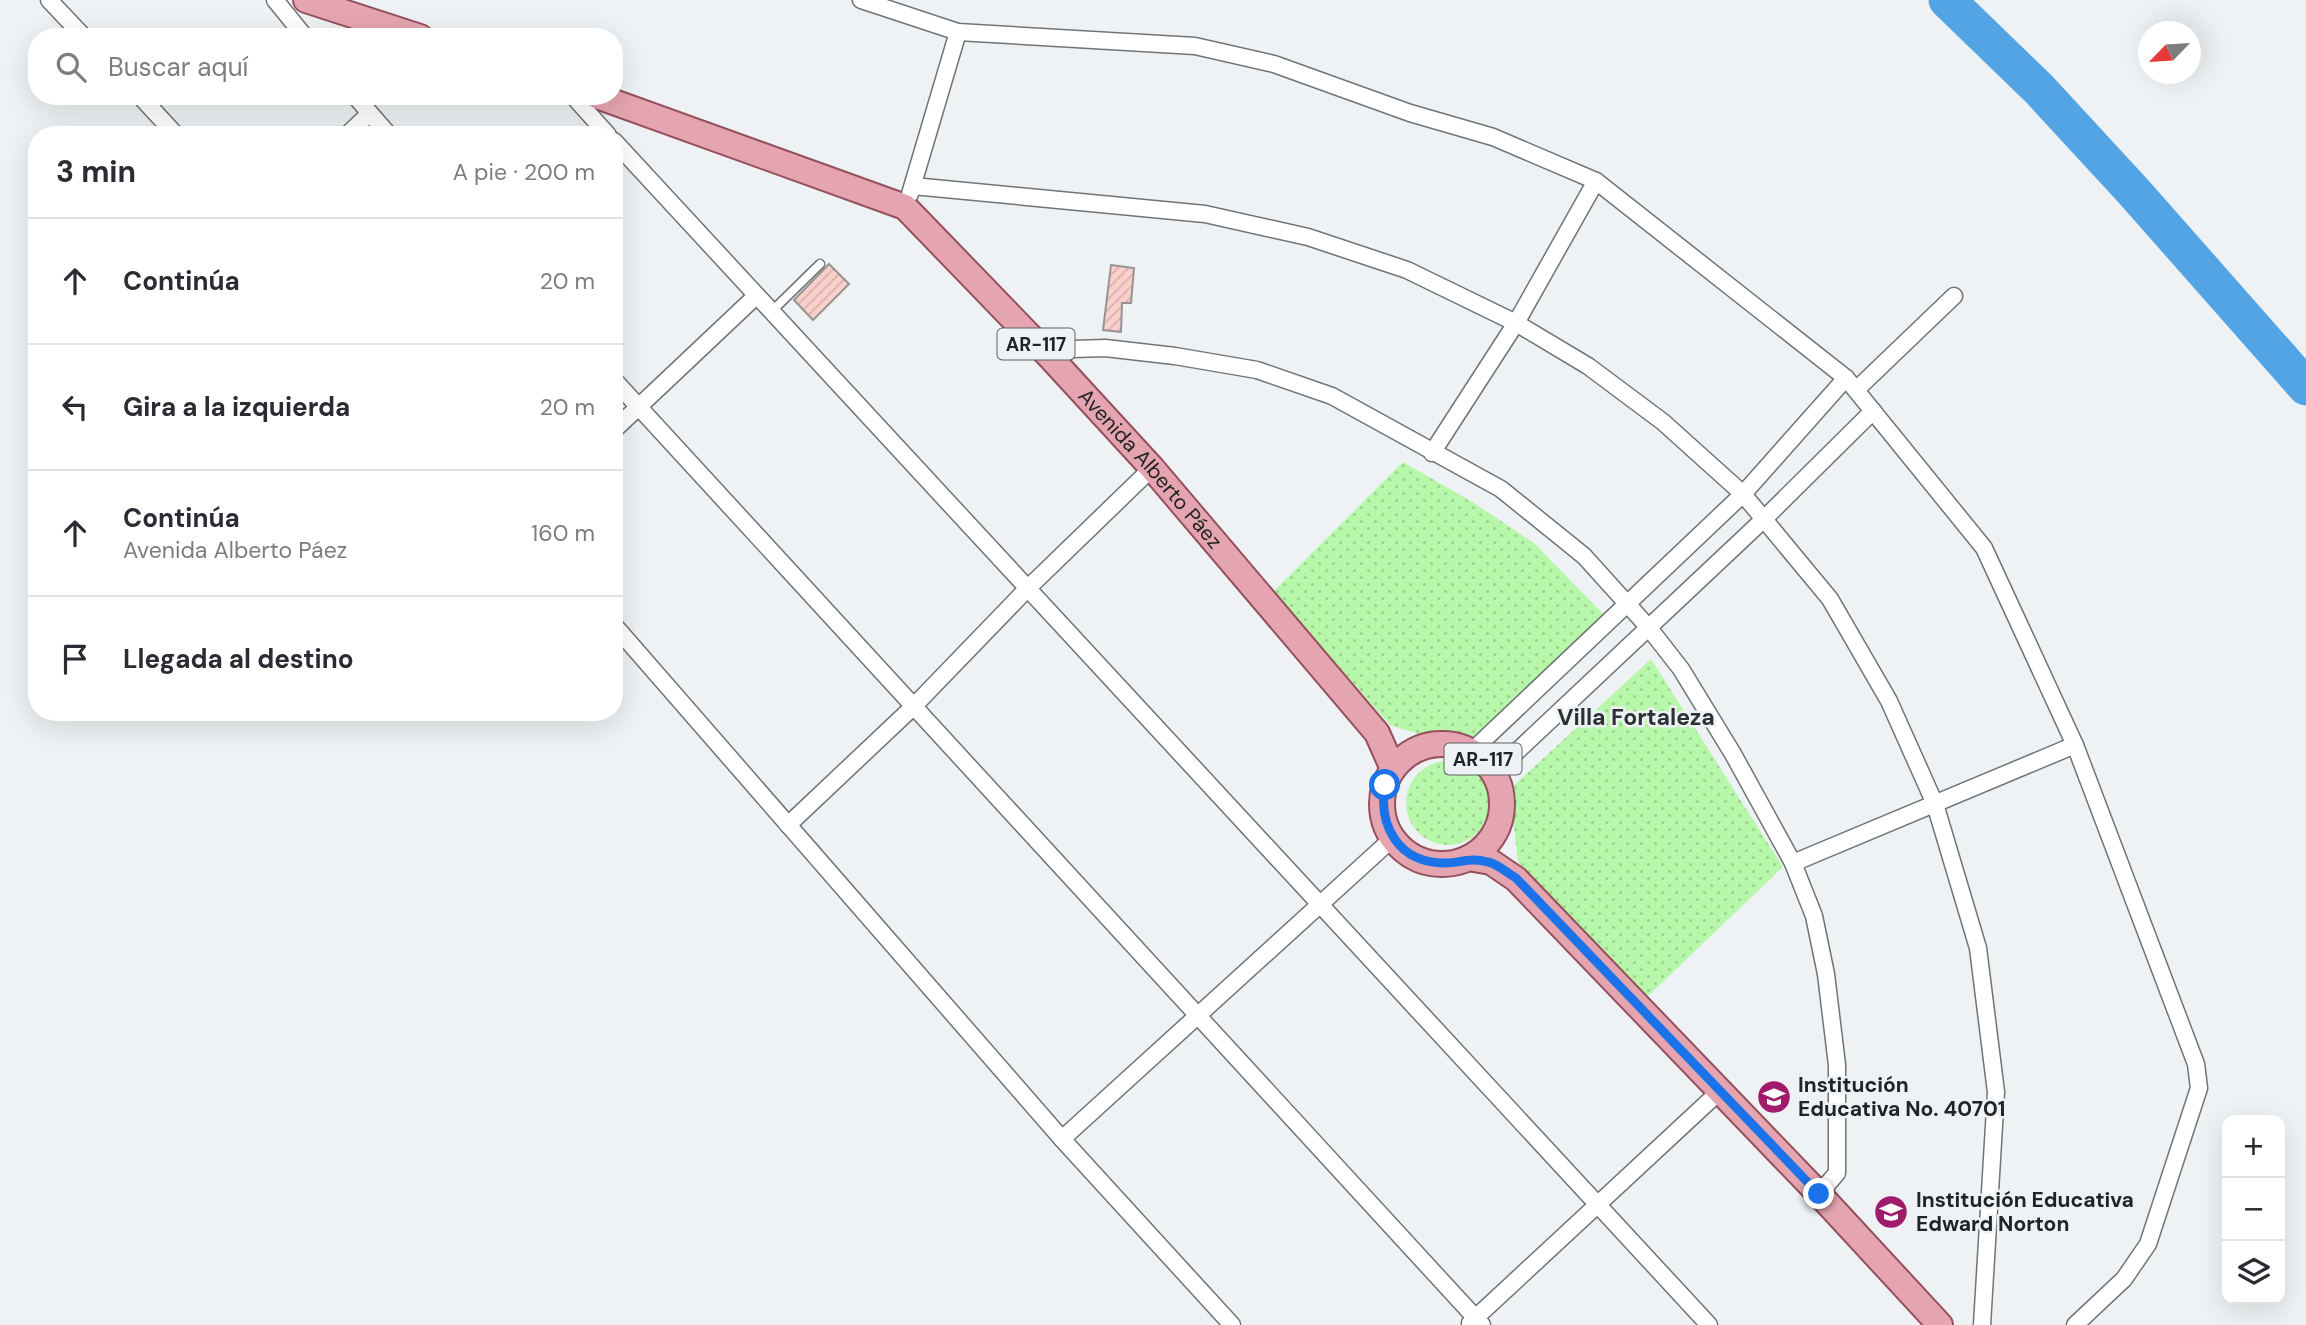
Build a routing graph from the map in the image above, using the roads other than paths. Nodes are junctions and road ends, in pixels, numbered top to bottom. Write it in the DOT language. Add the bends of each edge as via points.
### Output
graph roads {
  1 [pos="49,0"];
  2 [pos="275,0"];
  3 [pos="306,0"];
  4 [pos="861,0"];
  5 [pos="75,28"];
  6 [pos="298,28"];
  7 [pos="392,28"];
  8 [pos="958,32"];
  9 [pos="623,104"];
  10 [pos="148,105"];
  11 [pos="362,105"];
  12 [pos="581,105"];
  13 [pos="369,114"];
  14 [pos="167,126"];
  15 [pos="356,126"];
  16 [pos="380,126"];
  17 [pos="600,126"];
  18 [pos="623,151"];
  19 [pos="1596,181"];
  20 [pos="909,197"];
  21 [pos="820,264"];
  22 [pos="757,296"];
  23 [pos="1954,296"];
  24 [pos="771,312"];
  25 [pos="1516,323"];
  26 [pos="1051,358"];
  27 [pos="1851,384"];
  28 [pos="623,390"];
  29 [pos="639,407"];
  30 [pos="1873,411"];
  31 [pos="623,422"];
  32 [pos="1432,453"];
  33 [pos="1152,468"];
  34 [pos="1743,494"];
  35 [pos="1764,519"];
  36 [pos="1027,589"];
  37 [pos="1627,606"];
  38 [pos="1649,628"];
  39 [pos="623,635"];
  40 [pos="914,706"];
  41 [pos="1377,733"];
  42 [pos="2075,745"];
  43 [pos="1415,750"];
  44 [pos="1472,751"];
  45 [pos="1393,769"];
  46 [pos="1494,773"];
  47 [pos="1935,804"];
  48 [pos="788,825"];
  49 [pos="1498,827"];
  50 [pos="1394,838"];
  51 [pos="1468,858"];
  52 [pos="1793,863"];
  53 [pos="1516,878"];
  54 [pos="1321,903"];
  55 [pos="1198,1015"];
  56 [pos="1721,1090"];
  57 [pos="1062,1139"];
  58 [pos="1819,1194"];
  59 [pos="1599,1204"];
  60 [pos="1476,1323"];
  61 [pos="1232,1325"];
  62 [pos="1709,1325"];
  63 [pos="1940,1325"];
  64 [pos="1982,1325"];
  65 [pos="2075,1325"];
  1 -- 5 [label="street"];
  2 -- 6 [label="street"];
  3 -- 7 [label="main road"];
  4 -- 8 [label="street"];
  8 -- 19 [label="street" via="1195,46 1274,64 1493,137"];
  8 -- 20 [label="street"];
  9 -- 20 [label="main road, Avenida Alberto Páez / AR-117"];
  10 -- 14 [label="street"];
  11 -- 13 [label="street"];
  12 -- 17 [label="street"];
  13 -- 15 [label="street"];
  13 -- 16 [label="street"];
  18 -- 22 [label="street"];
  19 -- 25 [label="street"];
  19 -- 27 [label="street"];
  20 -- 25 [label="street" via="1205,214 1295,234 1407,270"];
  20 -- 26 [label="main road, Avenida Alberto Páez / AR-117"];
  21 -- 24 [label="lane"];
  22 -- 24 [label="street"];
  22 -- 29 [label="street"];
  23 -- 27 [label="street"];
  24 -- 36 [label="street"];
  25 -- 32 [label="street"];
  25 -- 34 [label="street" via="1588,366 1652,414"];
  26 -- 32 [label="street" via="1073,349 1105,348 1257,370 1332,396"];
  26 -- 33 [label="main road, Avenida Alberto Páez / AR-117"];
  27 -- 30 [label="street"];
  27 -- 34 [label="street"];
  28 -- 29 [label="street"];
  29 -- 31 [label="street"];
  29 -- 40 [label="street"];
  30 -- 35 [label="street"];
  30 -- 42 [label="street" via="1983,548"];
  32 -- 37 [label="street" via="1501,489 1584,555"];
  33 -- 36 [label="street"];
  33 -- 41 [label="main road, Avenida Alberto Páez / AR-117"];
  34 -- 35 [label="street"];
  34 -- 37 [label="street"];
  35 -- 38 [label="street"];
  35 -- 47 [label="street" via="1830,599 1889,701"];
  36 -- 40 [label="street"];
  36 -- 54 [label="street"];
  37 -- 38 [label="street"];
  37 -- 44 [label="street"];
  38 -- 46 [label="street"];
  38 -- 52 [label="street" via="1681,669"];
  39 -- 48 [label="street"];
  40 -- 48 [label="street"];
  40 -- 55 [label="street"];
  41 -- 43 [label="main road, Avenida Alberto Páez / AR-117"];
  41 -- 45 [label="main road, Avenida Alberto Páez / AR-117"];
  42 -- 47 [label="street"];
  42 -- 65 [label="street" via="2196,1064 2199,1088 2148,1244 2124,1279"];
  43 -- 44 [label="main road, AR-117" via="1453,744"];
  43 -- 45 [label="main road, AR-117"];
  44 -- 46 [label="main road, AR-117"];
  45 -- 50 [label="main road" via="1382,804"];
  46 -- 49 [label="main road, AR-117" via="1503,809"];
  47 -- 52 [label="street"];
  47 -- 64 [label="street" via="1978,948 1996,1092"];
  48 -- 57 [label="street"];
  49 -- 51 [label="main road" via="1486,845"];
  49 -- 53 [label="main road, AR-117" via="1503,852"];
  50 -- 51 [label="main road, AR-117" via="1408,853 1427,862 1448,864"];
  50 -- 54 [label="street"];
  51 -- 53 [label="main road, AR-117" via="1491,862"];
  52 -- 58 [label="street" via="1814,916 1837,1065 1837,1173"];
  53 -- 56 [label="main road, AR-117"];
  54 -- 55 [label="street"];
  54 -- 59 [label="street"];
  55 -- 57 [label="street"];
  55 -- 60 [label="street"];
  56 -- 58 [label="main road, AR-117"];
  56 -- 59 [label="street"];
  57 -- 61 [label="street"];
  58 -- 63 [label="main road, AR-117"];
  59 -- 60 [label="street"];
  59 -- 62 [label="street"];
}
